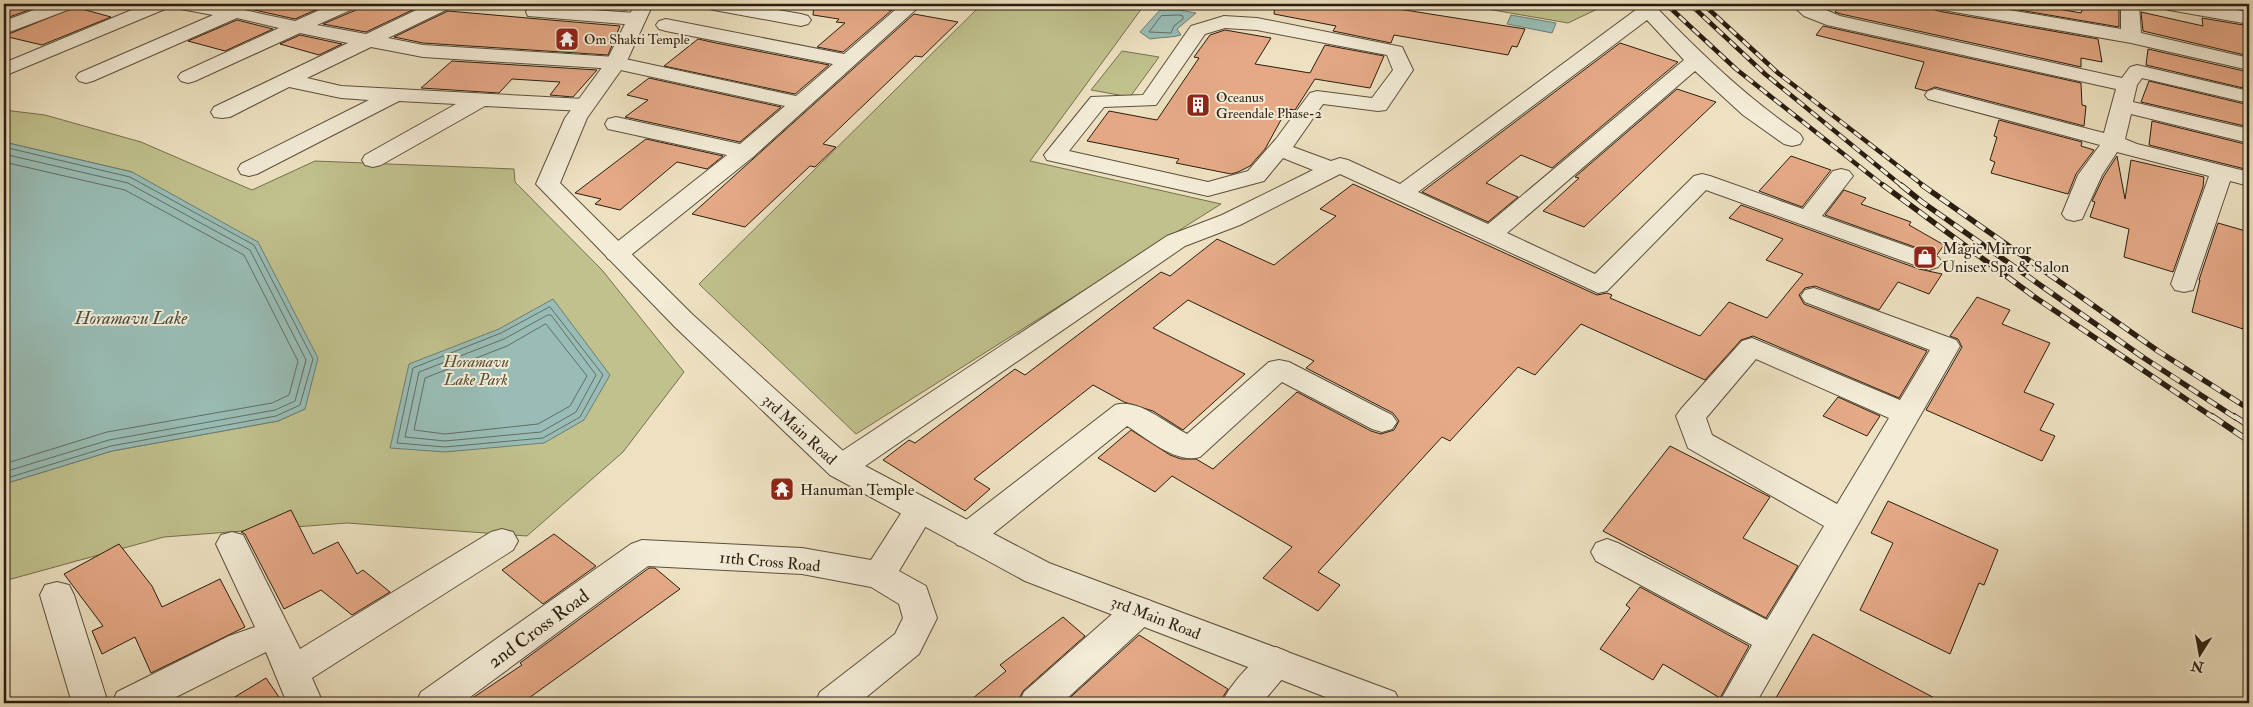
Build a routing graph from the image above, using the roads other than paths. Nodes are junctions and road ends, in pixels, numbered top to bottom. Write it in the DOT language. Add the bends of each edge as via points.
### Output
graph roads {
  1 [pos="66,4"];
  2 [pos="162,4"];
  3 [pos="177,4"];
  4 [pos="255,4"];
  5 [pos="348,4"];
  6 [pos="443,4"];
  7 [pos="714,4"];
  8 [pos="913,4"];
  9 [pos="1226,4"];
  10 [pos="1800,4"];
  11 [pos="1943,4"];
  12 [pos="2130,4"];
  13 [pos="2169,4"];
  14 [pos="235,12"];
  15 [pos="536,12"];
  16 [pos="640,12"];
  17 [pos="1260,17"];
  18 [pos="2249,18"];
  19 [pos="801,20"];
  20 [pos="666,26"];
  21 [pos="297,27"];
  22 [pos="4,28"];
  23 [pos="2131,37"];
  24 [pos="369,40"];
  25 [pos="848,61"];
  26 [pos="1696,62"];
  27 [pos="616,63"];
  28 [pos="2249,64"];
  29 [pos="4,70"];
  30 [pos="86,76"];
  31 [pos="188,77"];
  32 [pos="285,80"];
  33 [pos="394,95"];
  34 [pos="1935,95"];
  35 [pos="2124,95"];
  36 [pos="2249,97"];
  37 [pos="480,100"];
  38 [pos="801,103"];
  39 [pos="584,105"];
  40 [pos="222,112"];
  41 [pos="616,124"];
  42 [pos="2249,136"];
  43 [pos="1792,139"];
  44 [pos="2113,142"];
  45 [pos="1279,149"];
  46 [pos="745,152"];
  47 [pos="372,160"];
  48 [pos="249,169"];
  49 [pos="1332,169"];
  50 [pos="2222,172"];
  51 [pos="1841,176"];
  52 [pos="2249,179"];
  53 [pos="1401,194"];
  54 [pos="2074,214"];
  55 [pos="1807,219"];
  56 [pos="1490,235"];
  57 [pos="617,254"];
  58 [pos="1929,262"];
  59 [pos="2184,284"];
  60 [pos="1814,296"];
  61 [pos="1906,414"];
  62 [pos="1382,422"];
  63 [pos="842,467"];
  64 [pos="920,509"];
  65 [pos="1842,522"];
  66 [pos="968,536"];
  67 [pos="502,541"];
  68 [pos="232,544"];
  69 [pos="1607,552"];
  70 [pos="642,553"];
  71 [pos="879,575"];
  72 [pos="57,595"];
  73 [pos="1139,611"];
  74 [pos="276,634"];
  75 [pos="1773,640"];
  76 [pos="1276,662"];
  77 [pos="299,688"];
  78 [pos="90,703"];
  79 [pos="130,703"];
  80 [pos="434,703"];
  81 [pos="834,703"];
  82 [pos="1037,703"];
  83 [pos="1240,703"];
  84 [pos="1382,703"];
  85 [pos="1737,703"];
  1 -- 22 [label="street"];
  2 -- 29 [label="street"];
  3 -- 14 [label="street"];
  4 -- 14 [label="street"];
  5 -- 21 [label="street"];
  6 -- 24 [label="street"];
  7 -- 19 [label="street"];
  8 -- 25 [label="street"];
  9 -- 17 [label="street"];
  10 -- 35 [label="street" via="1810,12 1834,21"];
  11 -- 23 [label="street"];
  12 -- 23 [label="street"];
  13 -- 18 [label="street"];
  14 -- 21 [label="street"];
  14 -- 30 [label="street"];
  15 -- 16 [label="street"];
  16 -- 27 [label="street, 3rd Main Road"];
  17 -- 45 [label="street" via="1395,51 1403,70 1378,105 1317,97"];
  17 -- 45 [label="street" via="1198,30 1149,101 1098,101 1055,155 1208,189 1256,176"];
  20 -- 25 [label="street"];
  21 -- 24 [label="street"];
  21 -- 31 [label="street"];
  23 -- 28 [label="street"];
  24 -- 27 [label="street" via="423,51"];
  24 -- 32 [label="street"];
  25 -- 38 [label="street"];
  26 -- 43 [label="street" via="1751,110"];
  26 -- 53 [label="street" via="1648,10"];
  26 -- 56 [label="street"];
  27 -- 38 [label="street"];
  27 -- 39 [label="street, 3rd Main Road"];
  32 -- 33 [label="street" via="341,92"];
  32 -- 40 [label="street"];
  33 -- 37 [label="street"];
  33 -- 48 [label="street"];
  34 -- 44 [label="street"];
  35 -- 36 [label="street" via="2138,71"];
  35 -- 42 [label="street"];
  35 -- 44 [label="street"];
  37 -- 39 [label="street"];
  37 -- 47 [label="street"];
  38 -- 46 [label="street"];
  39 -- 57 [label="street, 3rd Main Road" via="548,184"];
  41 -- 46 [label="street"];
  44 -- 50 [label="street" via="2129,149"];
  44 -- 54 [label="street" via="2090,175"];
  45 -- 49 [label="street"];
  46 -- 57 [label="street"];
  49 -- 53 [label="street" via="1340,165"];
  49 -- 63 [label="street" via="1231,220 1176,241"];
  50 -- 52 [label="street"];
  50 -- 59 [label="street"];
  51 -- 55 [label="street"];
  53 -- 56 [label="street"];
  55 -- 56 [label="street" via="1702,181 1598,285"];
  55 -- 58 [label="street"];
  57 -- 63 [label="street, 3rd Main Road" via="684,321"];
  60 -- 61 [label="street" via="1946,346"];
  61 -- 65 [label="street"];
  61 -- 65 [label="street" via="1752,347 1692,416 1699,441"];
  62 -- 66 [label="street" via="1279,369 1189,449 1125,412"];
  63 -- 64 [label="street, 3rd Main Road"];
  64 -- 66 [label="street, 3rd Main Road"];
  64 -- 71 [label="street"];
  65 -- 75 [label="street"];
  66 -- 73 [label="street, 3rd Main Road" via="1037,572"];
  67 -- 77 [label="street"];
  68 -- 74 [label="street"];
  69 -- 75 [label="street"];
  70 -- 71 [label="street, 11th Cross Road" via="802,560"];
  70 -- 80 [label="street, 2nd Cross Road"];
  71 -- 81 [label="street, 11th Cross Road" via="914,596 920,618 907,644"];
  72 -- 78 [label="street"];
  73 -- 76 [label="street, 3rd Main Road"];
  73 -- 82 [label="street"];
  74 -- 77 [label="street"];
  74 -- 79 [label="street" via="241,646"];
  75 -- 85 [label="street"];
  76 -- 83 [label="street"];
  76 -- 84 [label="street, 3rd Main Road"];
}
